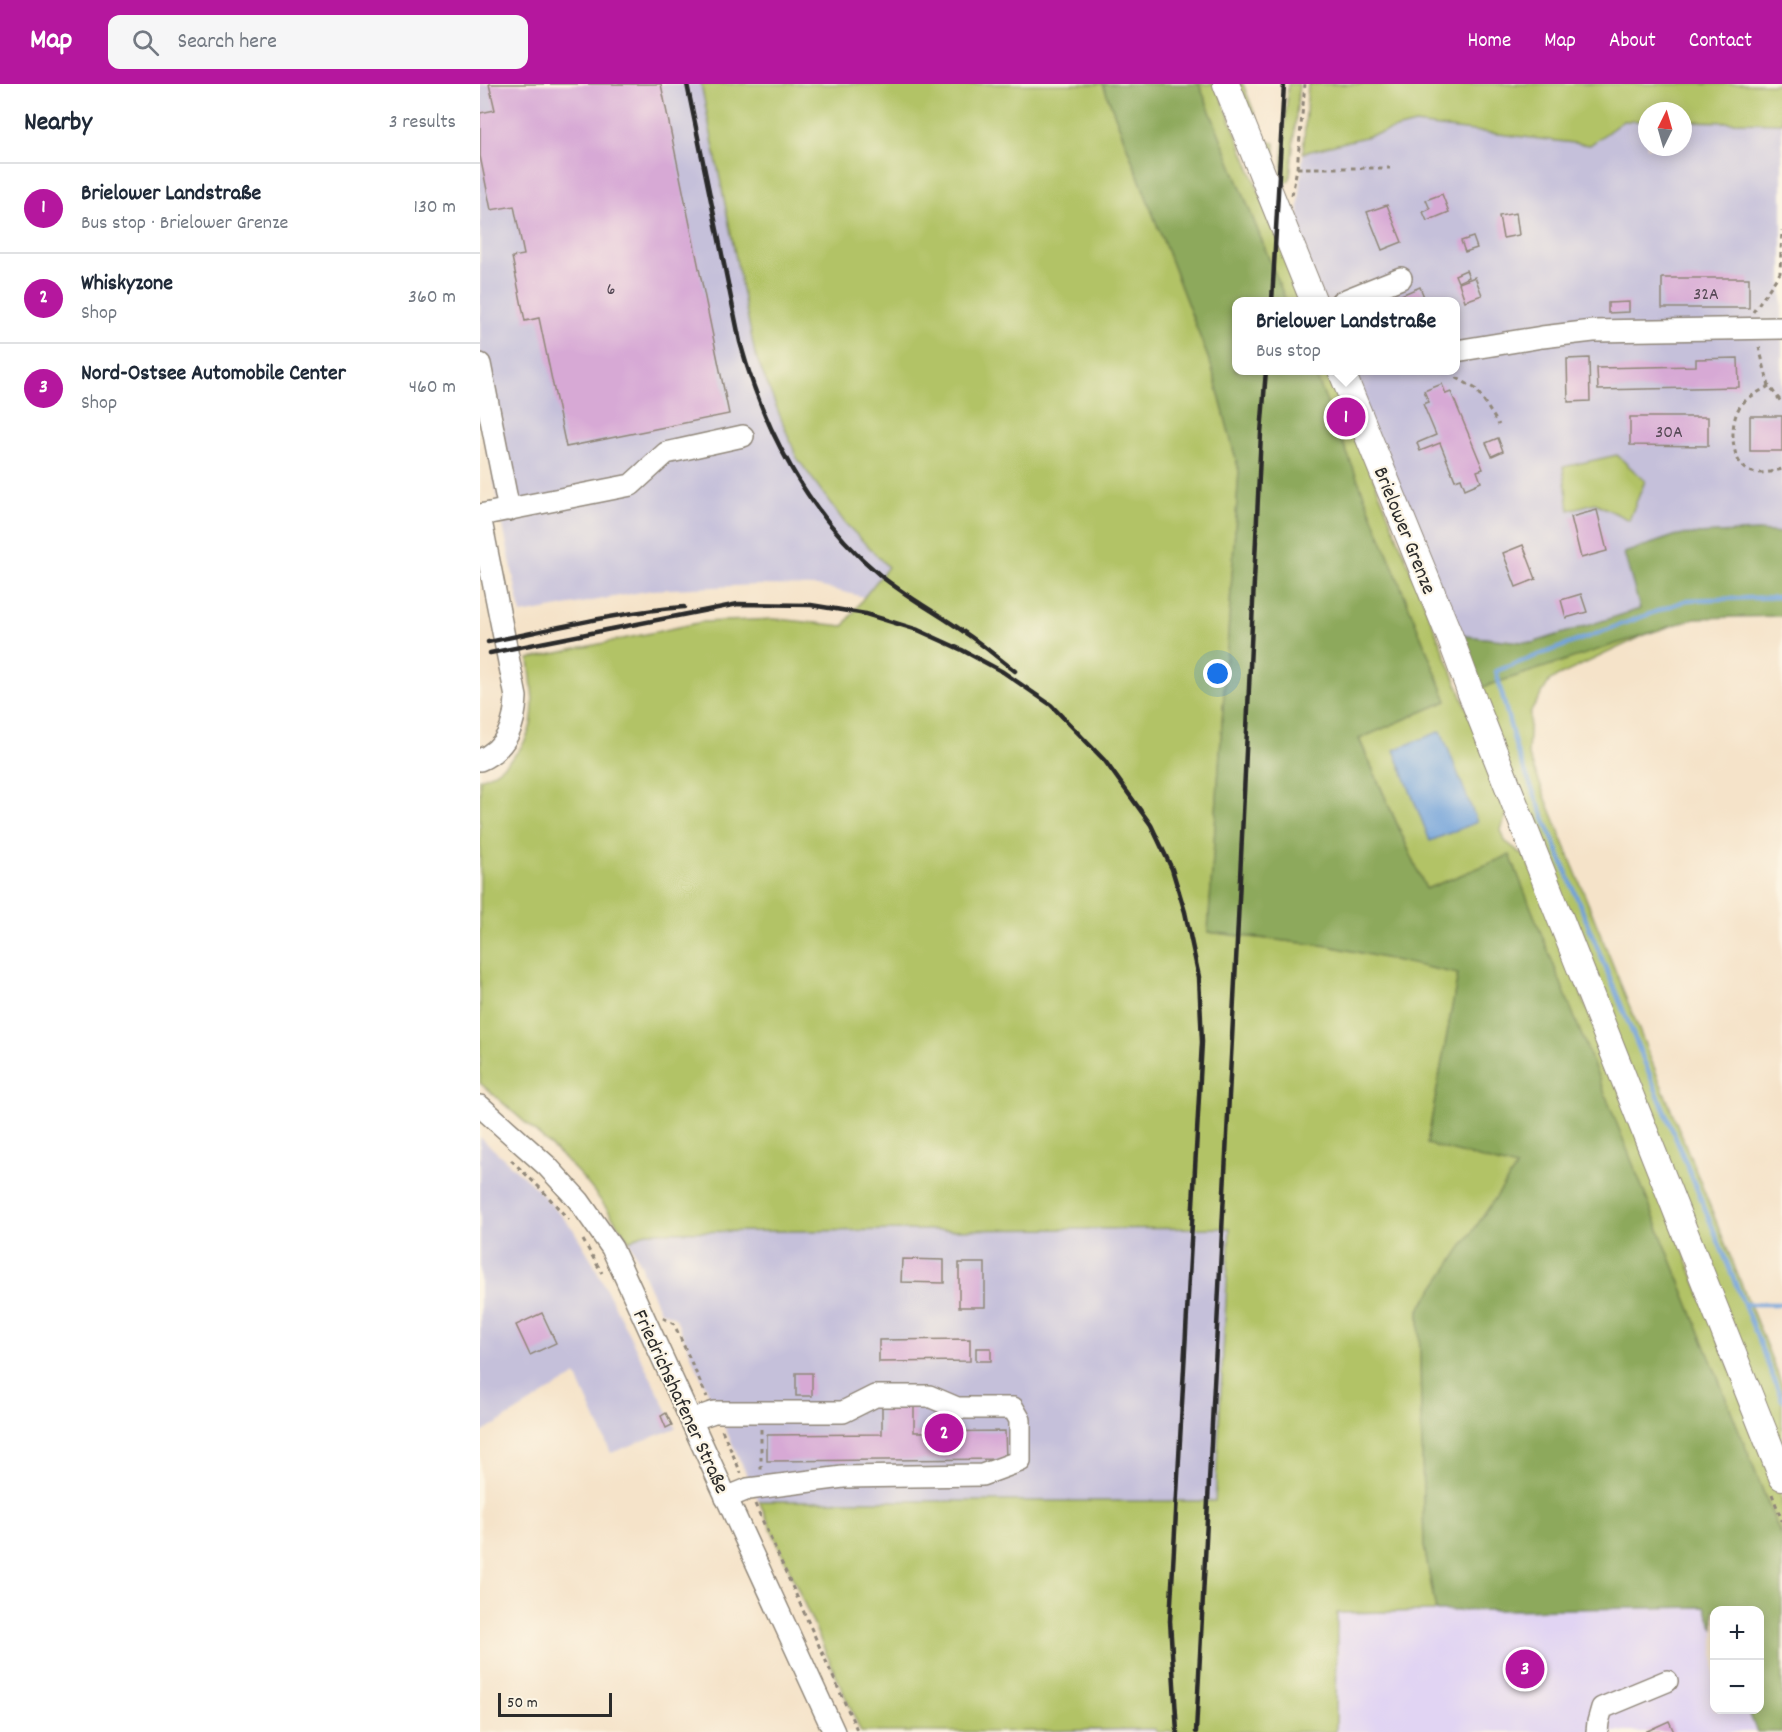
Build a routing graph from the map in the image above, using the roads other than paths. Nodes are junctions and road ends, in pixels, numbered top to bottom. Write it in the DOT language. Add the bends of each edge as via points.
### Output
graph roads {
  1 [pos="1226,84"];
  2 [pos="1401,278"];
  3 [pos="1312,297"];
  4 [pos="1354,297"];
  5 [pos="1782,328"];
  6 [pos="1460,350"];
  7 [pos="480,364"];
  8 [pos="1348,375"];
  9 [pos="742,436"];
  10 [pos="509,510"];
  11 [pos="480,515"];
  12 [pos="485,568"];
  13 [pos="480,760"];
  14 [pos="480,1106"];
  15 [pos="691,1420"];
  16 [pos="1782,1476"];
  17 [pos="726,1498"];
  18 [pos="1667,1681"];
  19 [pos="834,1732"];
  20 [pos="1597,1732"];
  1 -- 3 [label="main road"];
  2 -- 4 [label="street"];
  5 -- 6 [label="street" via="1593,331"];
  7 -- 10 [label="street"];
  8 -- 16 [label="main road, Brielower Grenze"];
  9 -- 10 [label="street" via="666,453 631,485"];
  10 -- 11 [label="street"];
  11 -- 12 [label="street"];
  12 -- 13 [label="street" via="516,710 503,744"];
  14 -- 15 [label="street, Friedrichshafener Straße" via="547,1166 603,1234"];
  15 -- 17 [label="street, Friedrichshafener Straße"];
  15 -- 17 [label="street" via="714,1412 843,1412 875,1396 929,1396 957,1408 1013,1408 1020,1420 1020,1461 982,1475 843,1477 748,1489"];
  17 -- 19 [label="street, Friedrichshafener Straße"];
  18 -- 20 [label="street" via="1602,1708"];
}
